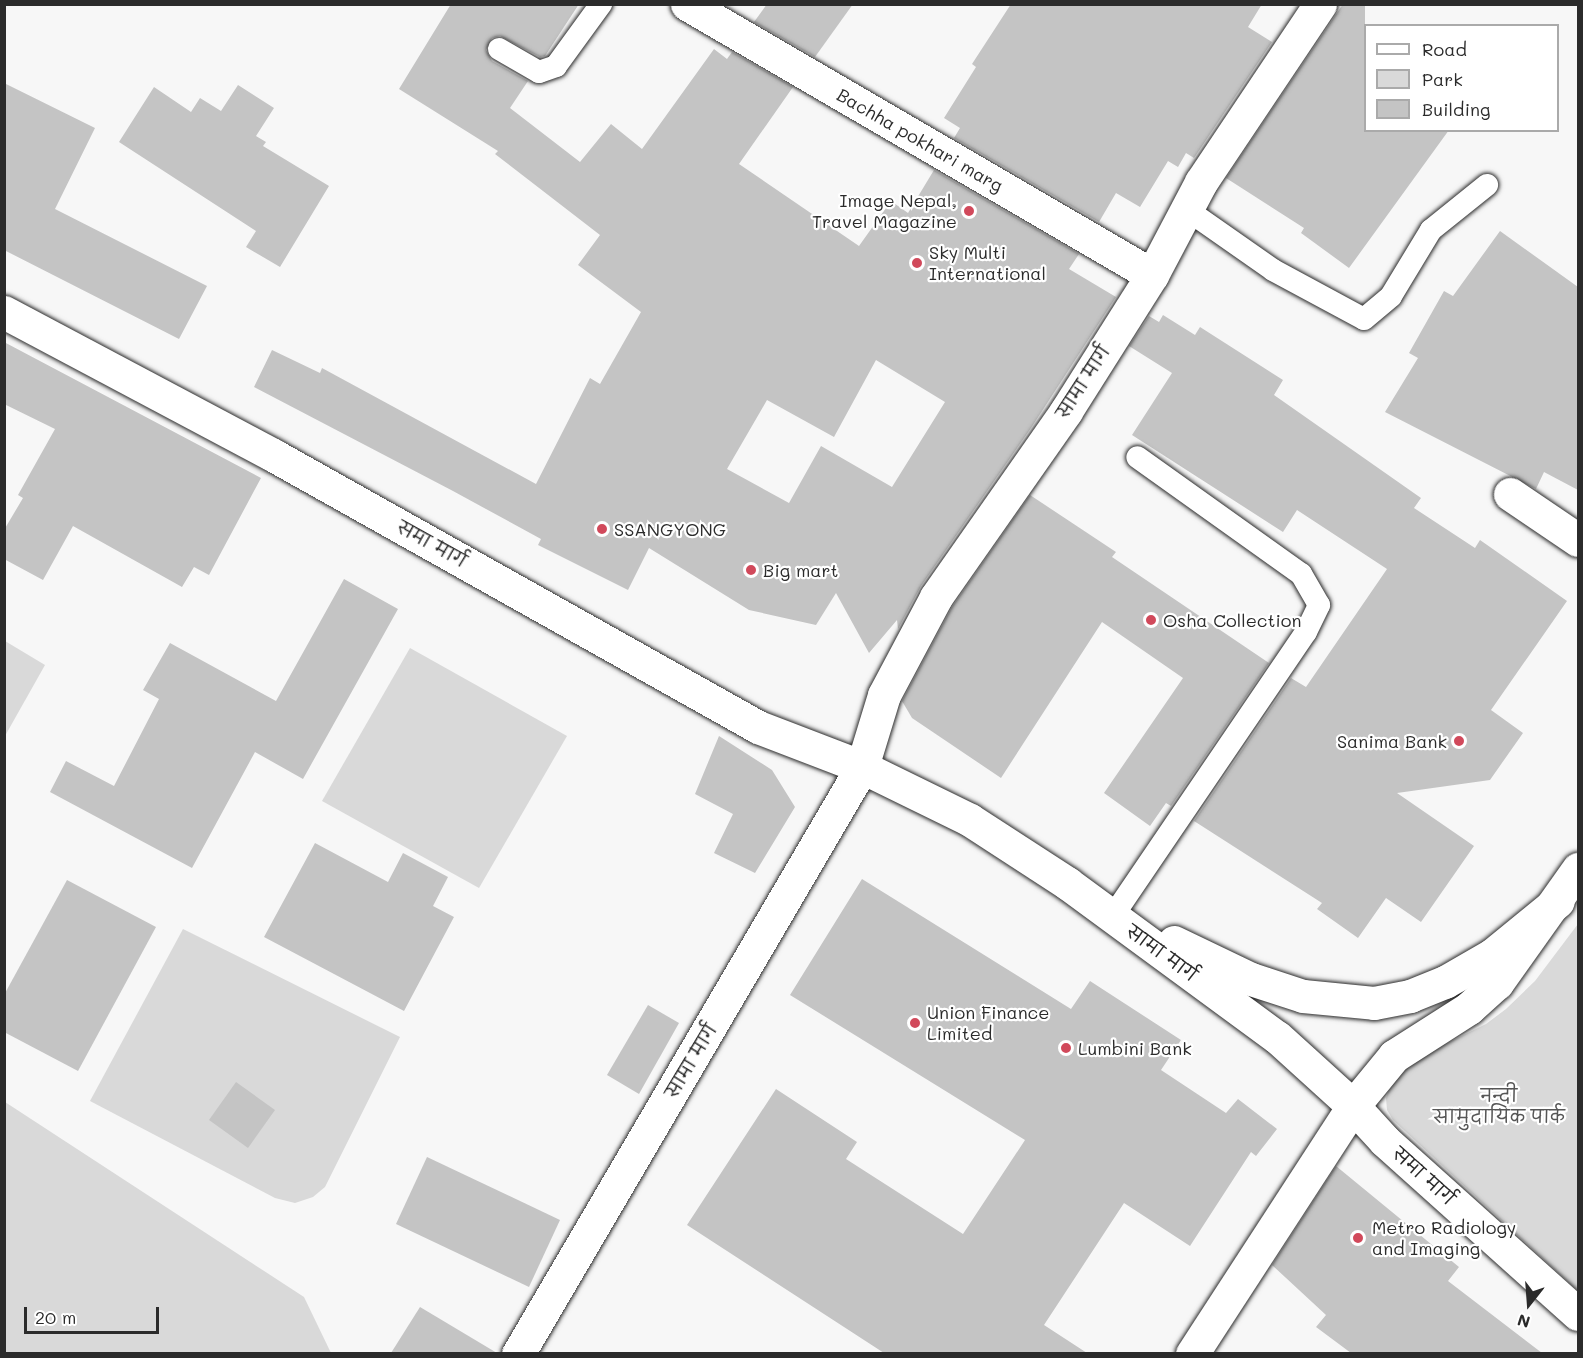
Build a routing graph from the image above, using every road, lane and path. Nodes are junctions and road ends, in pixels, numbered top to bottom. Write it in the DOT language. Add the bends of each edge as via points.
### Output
graph roads {
  1 [pos="601,4"];
  2 [pos="687,4"];
  3 [pos="1320,4"];
  4 [pos="499,49"];
  5 [pos="1487,185"];
  6 [pos="1186,209"];
  7 [pos="1152,275"];
  8 [pos="4,312"];
  9 [pos="1137,457"];
  10 [pos="1510,494"];
  11 [pos="1578,540"];
  12 [pos="862,767"];
  13 [pos="1578,869"];
  14 [pos="1067,883"];
  15 [pos="1558,901"];
  16 [pos="1118,910"];
  17 [pos="1353,1106"];
  18 [pos="1578,1314"];
  19 [pos="518,1353"];
  20 [pos="1192,1353"];
  1 -- 4 [label="lane" via="556,66 539,72"];
  2 -- 7 [label="main road, Bachha pokhari marg"];
  3 -- 6 [label="main road, सामा मार्ग"];
  5 -- 6 [label="lane" via="1431,230 1391,296 1364,319 1274,270"];
  6 -- 7 [label="main road, सामा मार्ग"];
  7 -- 12 [label="main road, सामा मार्ग" via="1066,411 936,597 884,695"];
  8 -- 12 [label="main road, समा मार्ग" via="273,455 758,727"];
  9 -- 16 [label="lane" via="1301,574 1319,605 1306,632"];
  10 -- 11 [label="main road"];
  12 -- 14 [label="main road, सामा मार्ग" via="970,820"];
  12 -- 19 [label="main road, सामा मार्ग"];
  13 -- 15 [label="main road"];
  14 -- 16 [label="main road"];
  14 -- 17 [label="main road, सामा मार्ग" via="1277,1037"];
  15 -- 16 [label="main road" via="1492,955 1445,982 1410,996 1355,1003 1303,996 1251,979"];
  15 -- 17 [label="main road" via="1497,983 1469,1008 1394,1056"];
  17 -- 18 [label="main road, समा मार्ग" via="1385,1141"];
  17 -- 20 [label="main road"];
}
